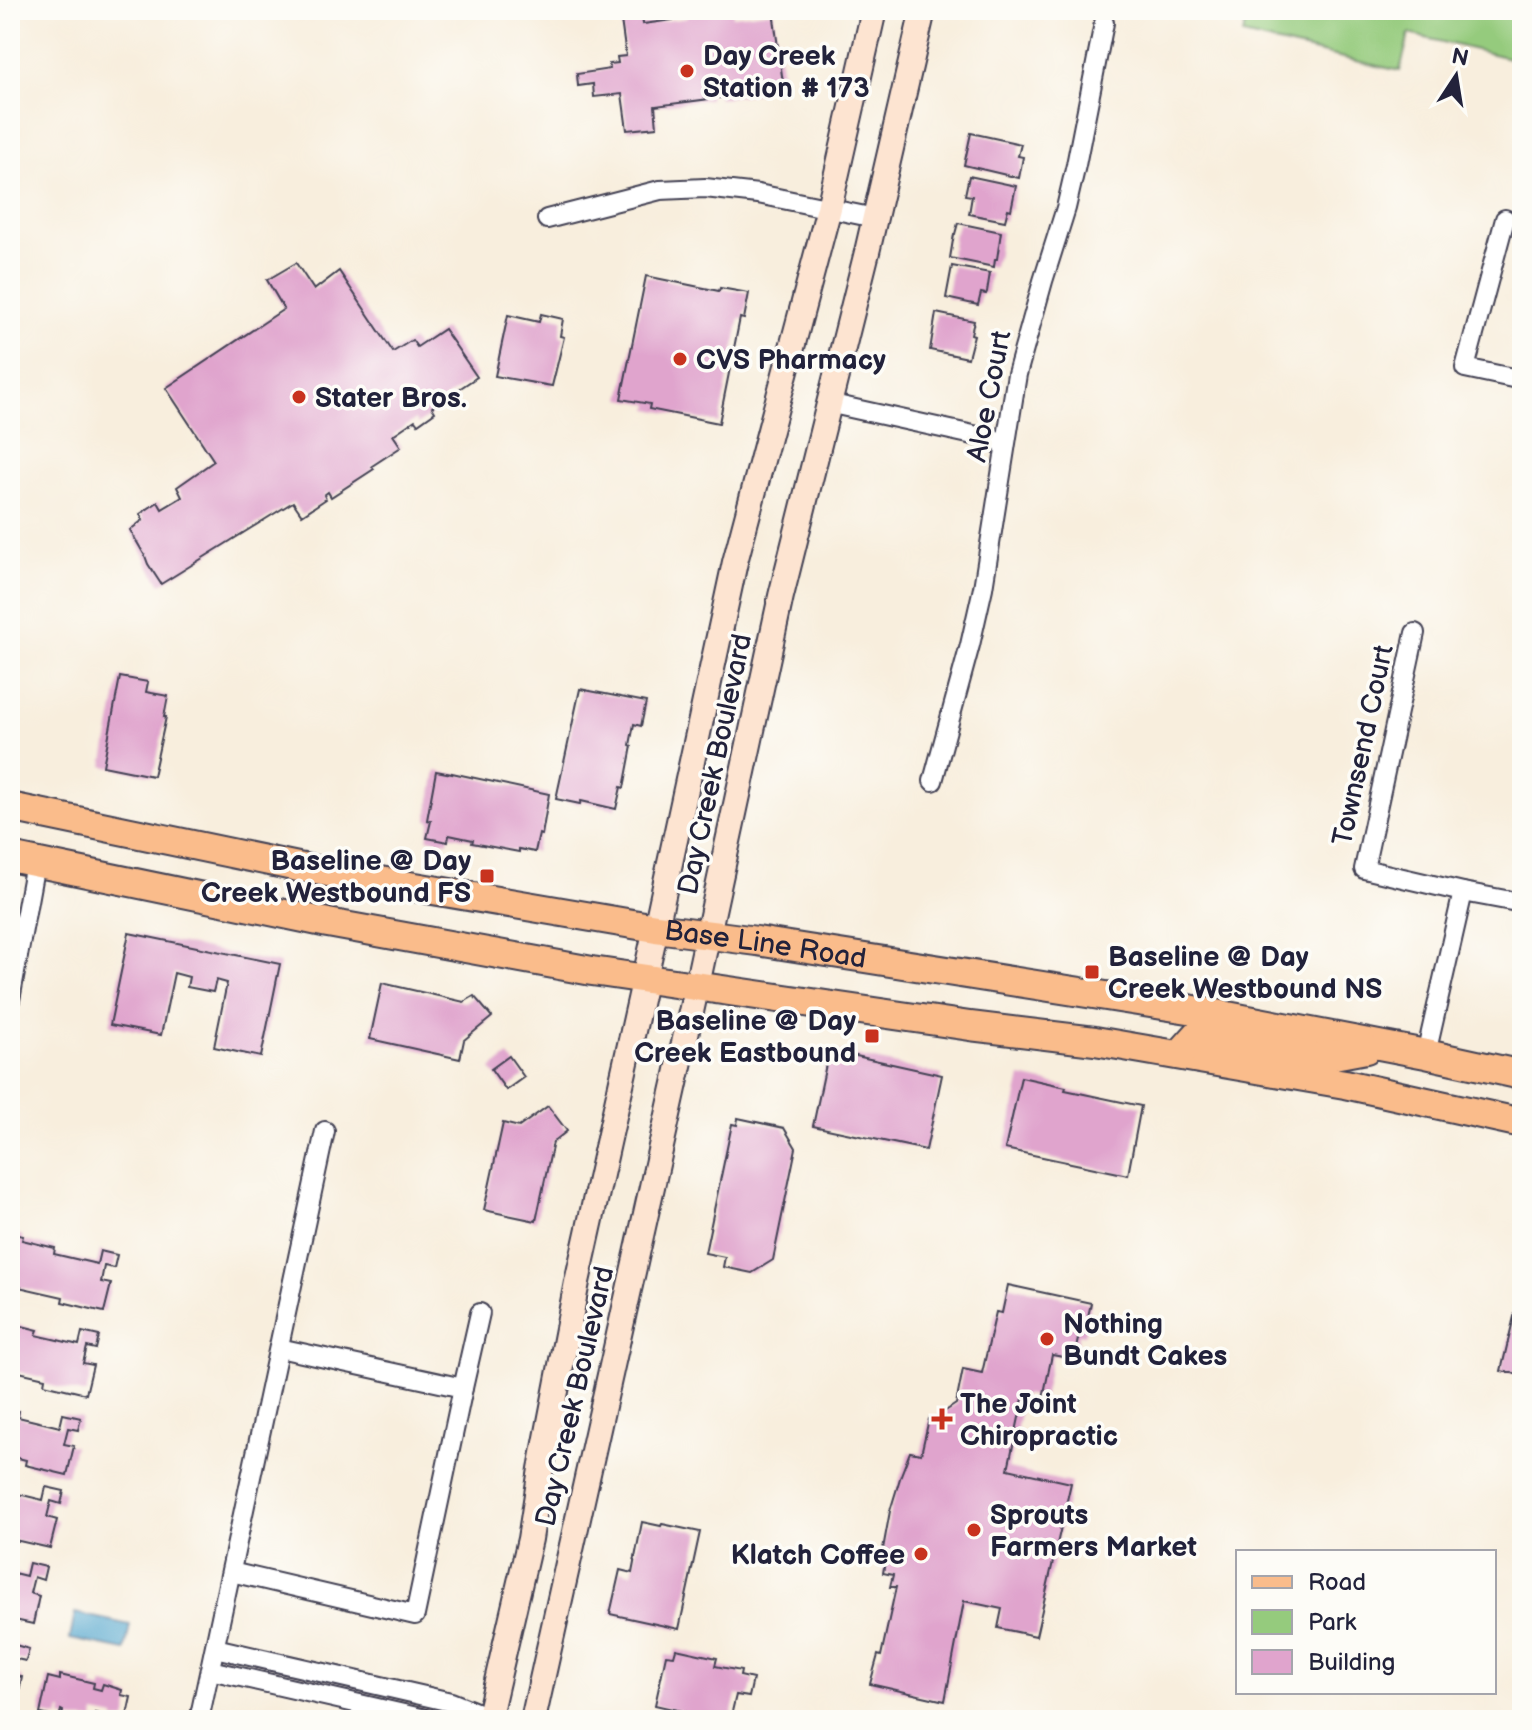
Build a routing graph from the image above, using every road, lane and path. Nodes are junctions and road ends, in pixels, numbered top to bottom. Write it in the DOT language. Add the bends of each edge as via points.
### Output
graph roads {
  1 [pos="874,10"];
  2 [pos="923,10"];
  3 [pos="1104,23"];
  4 [pos="829,208"];
  5 [pos="875,218"];
  6 [pos="547,219"];
  7 [pos="1505,219"];
  8 [pos="1522,380"];
  9 [pos="828,403"];
  10 [pos="1005,442"];
  11 [pos="1415,633"];
  12 [pos="933,781"];
  13 [pos="10,807"];
  14 [pos="22,860"];
  15 [pos="1463,892"];
  16 [pos="1522,903"];
  17 [pos="656,928"];
  18 [pos="707,934"];
  19 [pos="645,979"];
  20 [pos="697,985"];
  21 [pos="10,1000"];
  22 [pos="1382,1046"];
  23 [pos="1426,1054"];
  24 [pos="1179,1055"];
  25 [pos="1522,1075"];
  26 [pos="1522,1123"];
  27 [pos="325,1131"];
  28 [pos="480,1313"];
  29 [pos="279,1348"];
  30 [pos="463,1388"];
  31 [pos="231,1572"];
  32 [pos="215,1648"];
  33 [pos="210,1670"];
  34 [pos="199,1720"];
  35 [pos="430,1720"];
  36 [pos="487,1720"];
  37 [pos="533,1720"];
  1 -- 4 [label="main road, Day Creek Boulevard"];
  2 -- 5 [label="main road, Day Creek Boulevard"];
  3 -- 10 [label="street, Aloe Court" via="1066,208 1017,374"];
  4 -- 5 [label="street"];
  4 -- 6 [label="street" via="728,190 678,188"];
  4 -- 17 [label="main road, Day Creek Boulevard" via="735,562"];
  5 -- 9 [label="main road, Day Creek Boulevard"];
  7 -- 8 [label="street" via="1465,368"];
  9 -- 10 [label="street"];
  9 -- 18 [label="main road, Day Creek Boulevard"];
  10 -- 12 [label="street, Aloe Court" via="983,588"];
  11 -- 15 [label="street, Townsend Court" via="1364,869"];
  13 -- 17 [label="main road, Base Line Road" via="298,867"];
  14 -- 19 [label="main road, Base Line Road" via="344,926"];
  14 -- 21 [label="street"];
  15 -- 16 [label="street"];
  15 -- 23 [label="street"];
  17 -- 18 [label="main road, Base Line Road"];
  17 -- 19 [label="main road, Day Creek Boulevard"];
  18 -- 20 [label="main road, Day Creek Boulevard"];
  18 -- 22 [label="main road, Base Line Road" via="1201,1011"];
  19 -- 20 [label="main road, Base Line Road"];
  19 -- 36 [label="main road, Day Creek Boulevard" via="577,1282 530,1539"];
  20 -- 24 [label="main road, Base Line Road"];
  20 -- 37 [label="main road, Day Creek Boulevard"];
  22 -- 23 [label="main road, Base Line Road"];
  22 -- 24 [label="main road" via="1318,1058 1198,1034"];
  23 -- 25 [label="main road, Base Line Road"];
  24 -- 26 [label="main road, Base Line Road"];
  27 -- 29 [label="street"];
  28 -- 30 [label="street"];
  29 -- 30 [label="street"];
  29 -- 31 [label="street"];
  30 -- 31 [label="street" via="415,1615"];
  31 -- 32 [label="street"];
  32 -- 33 [label="street"];
  32 -- 36 [label="street" via="451,1702"];
  33 -- 34 [label="street"];
  33 -- 35 [label="street"];
}
